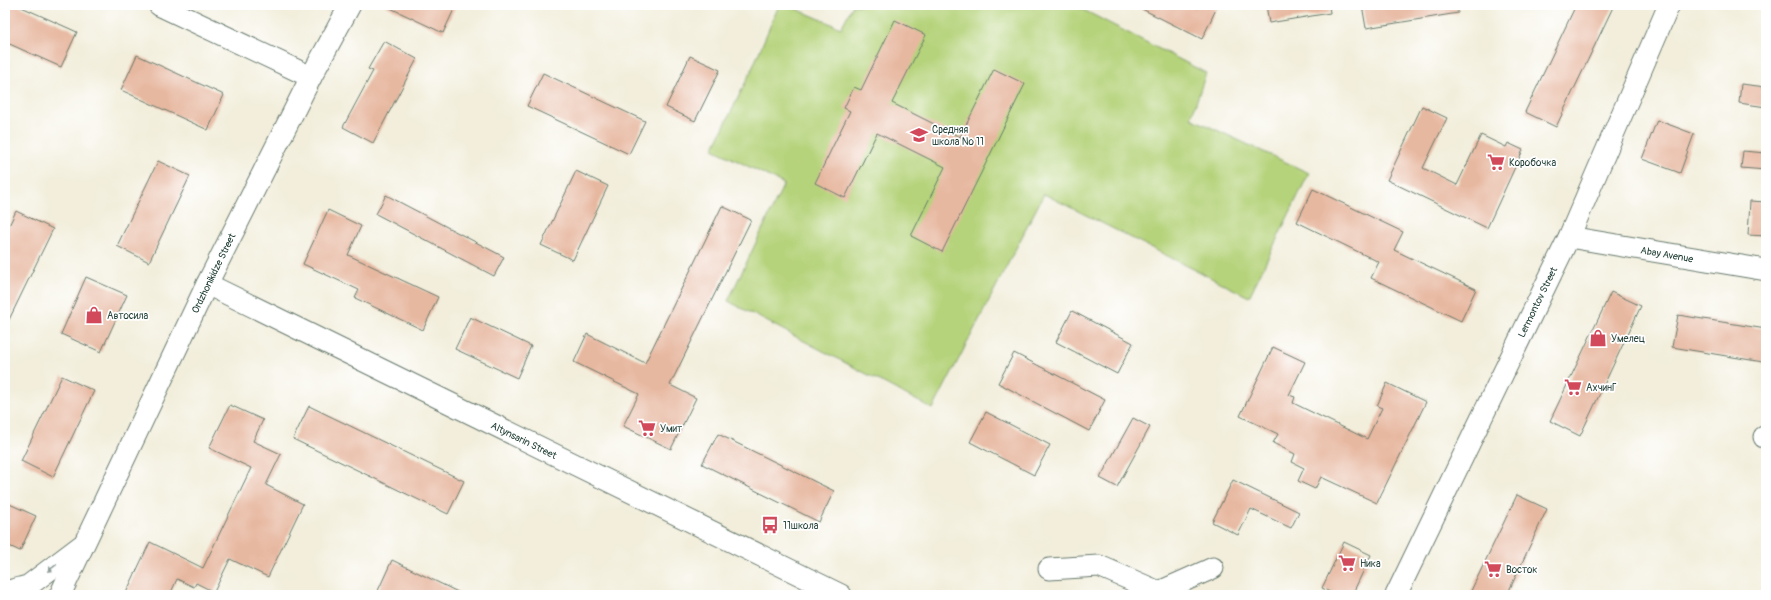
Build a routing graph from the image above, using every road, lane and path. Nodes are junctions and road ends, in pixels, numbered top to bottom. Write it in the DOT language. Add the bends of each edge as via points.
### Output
graph roads {
  1 [pos="159,5"];
  2 [pos="350,5"];
  3 [pos="1669,5"];
  4 [pos="311,77"];
  5 [pos="1569,237"];
  6 [pos="1766,270"];
  7 [pos="207,284"];
  8 [pos="83,545"];
  9 [pos="1213,568"];
  10 [pos="1050,569"];
  11 [pos="5,592"];
  12 [pos="60,595"];
  13 [pos="841,595"];
  14 [pos="1396,595"];
  1 -- 4 [label="street"];
  2 -- 4 [label="street, Ordzhonikidze Street"];
  3 -- 5 [label="street, Lermontov Street"];
  4 -- 7 [label="street, Ordzhonikidze Street"];
  5 -- 6 [label="street, Abay Avenue"];
  5 -- 14 [label="street, Lermontov Street"];
  7 -- 8 [label="street, Ordzhonikidze Street"];
  7 -- 13 [label="street, Altynsarin Street"];
  8 -- 11 [label="street, one-way" via="28,586"];
  8 -- 12 [label="street, Ordzhonikidze Street"];
  9 -- 10 [label="street" via="1159,592 1099,566"];
}
